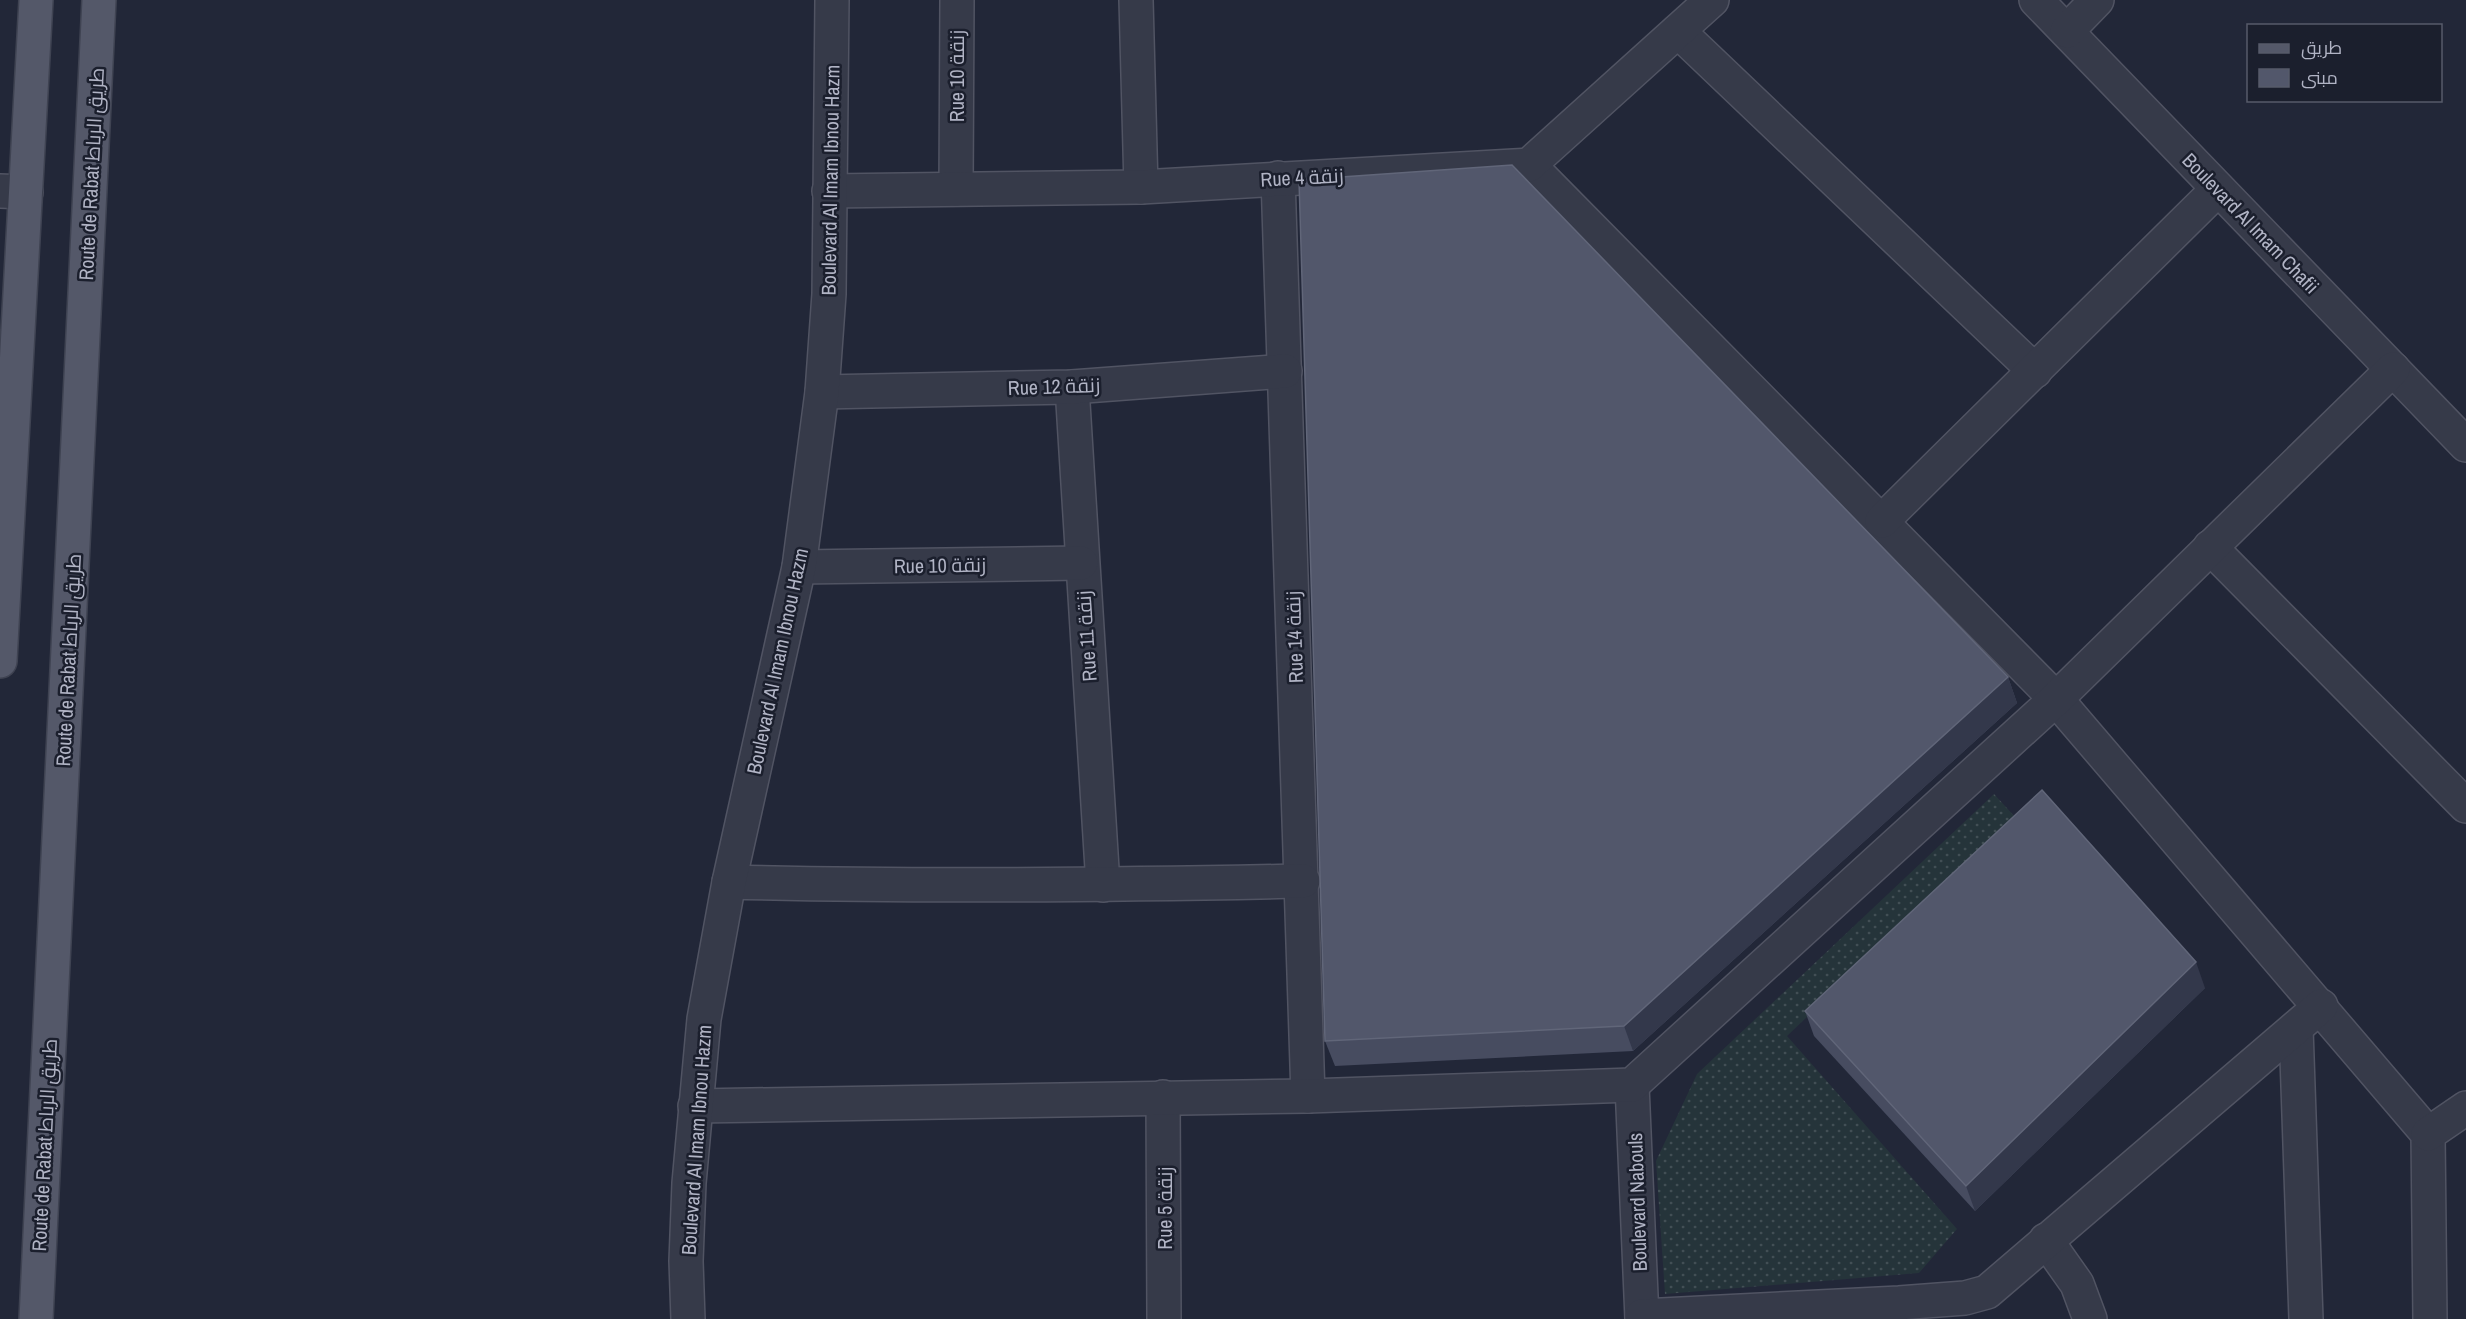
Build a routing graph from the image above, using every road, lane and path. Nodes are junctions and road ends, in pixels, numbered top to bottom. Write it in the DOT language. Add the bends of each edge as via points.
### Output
graph roads {
  1 [pos="36,0"];
  2 [pos="99,0"];
  3 [pos="832,0"];
  4 [pos="957,0"];
  5 [pos="1136,0"];
  6 [pos="1712,0"];
  7 [pos="2036,0"];
  8 [pos="2097,0"];
  9 [pos="1678,31"];
  10 [pos="2067,31"];
  11 [pos="1529,165"];
  12 [pos="1278,178"];
  13 [pos="1141,187"];
  14 [pos="956,189"];
  15 [pos="2218,189"];
  16 [pos="13,191"];
  17 [pos="829,191"];
  18 [pos="2393,369"];
  19 [pos="1285,371"];
  20 [pos="2035,371"];
  21 [pos="1072,387"];
  22 [pos="822,392"];
  23 [pos="2466,445"];
  24 [pos="1882,520"];
  25 [pos="2210,548"];
  26 [pos="1081,563"];
  27 [pos="799,567"];
  28 [pos="0,661"];
  29 [pos="2056,699"];
  30 [pos="2466,806"];
  31 [pos="1302,881"];
  32 [pos="729,882"];
  33 [pos="1103,885"];
  34 [pos="2321,1006"];
  35 [pos="2296,1028"];
  36 [pos="1632,1085"];
  37 [pos="1308,1096"];
  38 [pos="1163,1097"];
  39 [pos="695,1106"];
  40 [pos="2466,1108"];
  41 [pos="2428,1134"];
  42 [pos="2046,1240"];
  43 [pos="1899,1311"];
  44 [pos="1642,1317"];
  45 [pos="36,1319"];
  46 [pos="688,1319"];
  47 [pos="1164,1319"];
  48 [pos="2090,1319"];
  49 [pos="2306,1319"];
  50 [pos="2430,1319"];
  1 -- 16 [label="main road"];
  2 -- 45 [label="main road, Route de Rabat طريق الرباط"];
  3 -- 17 [label="street, Boulevard Al Imam Ibnou Hazm"];
  4 -- 14 [label="street, Rue 10 زنقة"];
  5 -- 13 [label="street"];
  6 -- 9 [label="street"];
  7 -- 10 [label="street, Boulevard Al Imam Chafii"];
  8 -- 10 [label="street"];
  9 -- 11 [label="street"];
  9 -- 20 [label="street"];
  10 -- 15 [label="street, Boulevard Al Imam Chafii"];
  11 -- 12 [label="street, Rue 4 زنقة"];
  11 -- 24 [label="street"];
  12 -- 13 [label="street, Rue 4 زنقة"];
  12 -- 19 [label="street, Rue 14 زنقة"];
  13 -- 14 [label="street, Rue 4 زنقة"];
  14 -- 17 [label="street, Rue 4 زنقة"];
  15 -- 18 [label="street, Boulevard Al Imam Chafii"];
  15 -- 20 [label="street"];
  16 -- 28 [label="main road"];
  17 -- 22 [label="street, Boulevard Al Imam Ibnou Hazm" via="830,294"];
  18 -- 23 [label="street, Boulevard Al Imam Chafii"];
  18 -- 25 [label="street"];
  19 -- 21 [label="street, Rue 12 زنقة"];
  19 -- 31 [label="street, Rue 14 زنقة"];
  20 -- 24 [label="street"];
  21 -- 22 [label="street, Rue 12 زنقة"];
  21 -- 26 [label="street, Rue 11 زنقة"];
  22 -- 27 [label="street, Boulevard Al Imam Ibnou Hazm"];
  24 -- 29 [label="street"];
  25 -- 29 [label="street"];
  25 -- 30 [label="street"];
  26 -- 27 [label="street, Rue 10 زنقة"];
  26 -- 33 [label="street, Rue 11 زنقة"];
  27 -- 32 [label="street, Boulevard Al Imam Ibnou Hazm"];
  29 -- 34 [label="street"];
  29 -- 36 [label="street"];
  31 -- 33 [label="street"];
  31 -- 37 [label="street, Rue 14 زنقة"];
  32 -- 33 [label="street"];
  32 -- 39 [label="street, Boulevard Al Imam Ibnou Hazm" via="704,1019"];
  34 -- 35 [label="street"];
  34 -- 41 [label="street"];
  35 -- 42 [label="street"];
  35 -- 49 [label="street"];
  36 -- 37 [label="street"];
  36 -- 44 [label="street, Boulevard Nabouls"];
  37 -- 38 [label="street"];
  38 -- 39 [label="street"];
  38 -- 47 [label="street, Rue 5 زنقة"];
  39 -- 46 [label="street, Boulevard Al Imam Ibnou Hazm" via="688,1194"];
  40 -- 41 [label="street"];
  41 -- 50 [label="street"];
  42 -- 43 [label="street" via="1987,1292"];
  42 -- 48 [label="street" via="2077,1284"];
  43 -- 44 [label="street"];
}
